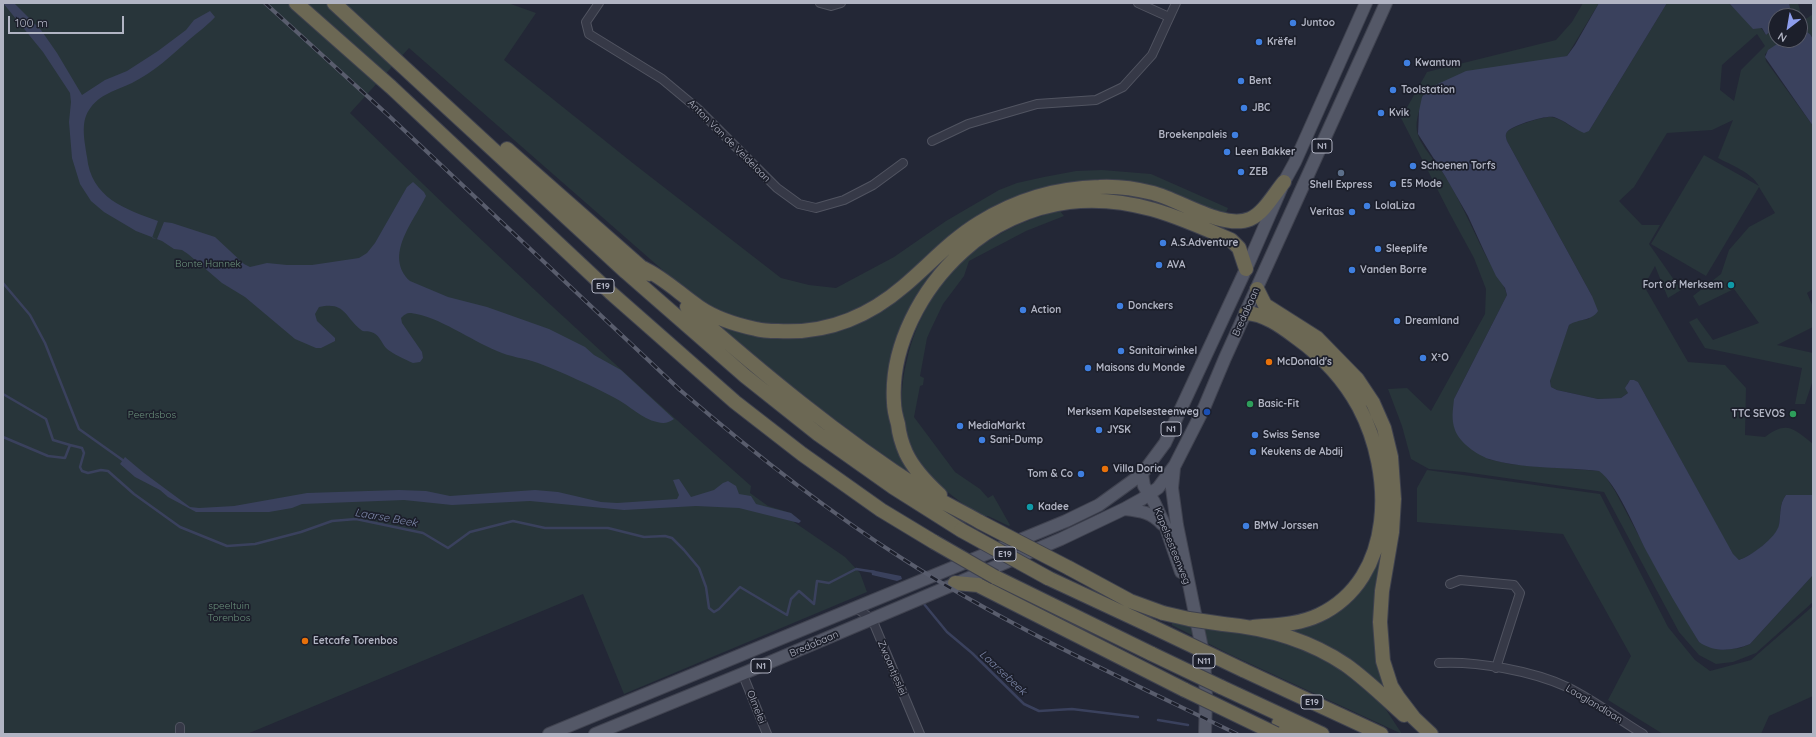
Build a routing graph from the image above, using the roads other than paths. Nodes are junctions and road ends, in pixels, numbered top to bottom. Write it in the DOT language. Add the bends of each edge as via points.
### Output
graph roads {
  1 [pos="296,3"];
  2 [pos="334,3"];
  3 [pos="599,3"];
  4 [pos="820,3"];
  5 [pos="841,3"];
  6 [pos="1138,3"];
  7 [pos="1176,3"];
  8 [pos="1366,3"];
  9 [pos="1386,3"];
  10 [pos="1169,17"];
  11 [pos="432,92"];
  12 [pos="932,141"];
  13 [pos="903,163"];
  14 [pos="1284,182"];
  15 [pos="643,268"];
  16 [pos="1246,269"];
  17 [pos="1256,288"];
  18 [pos="1246,313"];
  19 [pos="1208,351"];
  20 [pos="1225,358"];
  21 [pos="1174,465"];
  22 [pos="1142,474"];
  23 [pos="1153,492"];
  24 [pos="959,510"];
  25 [pos="1124,510"];
  26 [pos="1172,526"];
  27 [pos="1025,536"];
  28 [pos="1032,551"];
  29 [pos="955,583"];
  30 [pos="1450,584"];
  31 [pos="854,609"];
  32 [pos="872,619"];
  33 [pos="1254,627"];
  34 [pos="1439,663"];
  35 [pos="1496,668"];
  36 [pos="745,680"];
  37 [pos="1221,687"];
  38 [pos="549,734"];
  39 [pos="595,734"];
  40 [pos="767,734"];
  41 [pos="920,734"];
  42 [pos="1205,734"];
  43 [pos="1276,734"];
  44 [pos="1298,734"];
  45 [pos="1322,734"];
  46 [pos="1381,734"];
  47 [pos="1425,734"];
  48 [pos="1431,734"];
  49 [pos="1643,734"];
  1 -- 37 [label="highway, E19, bridge" via="392,87 610,292 735,402 814,463 881,510 1019,590"];
  2 -- 11 [label="highway, E19"];
  3 -- 13 [label="street, Anton Van de Veldelaan" via="586,22 590,34 662,79 698,108 777,188 799,204 816,208 844,200 873,185"];
  4 -- 5 [label="street" via="830,6"];
  6 -- 10 [label="street"];
  7 -- 10 [label="street"];
  8 -- 14 [label="main road, Bredabaan / N1"];
  9 -- 17 [label="main road, Bredabaan / N1"];
  10 -- 12 [label="street" via="1152,55 1123,87 1096,100 1037,104 968,124"];
  11 -- 15 [label="highway" via="456,106"];
  11 -- 46 [label="highway, E19, bridge" via="626,272 745,376 818,434 893,487 961,530 1048,578"];
  14 -- 15 [label="highway" via="1256,215 1238,222 1219,219 1153,194 1121,188 1095,187 1046,194 1009,206 978,224 945,249 902,288 869,311 835,326 817,330 758,330 728,321 701,308 659,275"];
  14 -- 16 [label="main road, Bredabaan / N1"];
  15 -- 24 [label="highway" via="753,365 825,422 922,490"];
  16 -- 19 [label="main road, Bredabaan / N1"];
  16 -- 24 [label="highway" via="1239,248 1231,240 1159,210 1096,200 1039,208 990,230 963,250 940,274 910,324 895,372 894,404 906,453 933,488"];
  17 -- 18 [label="main road, Bredabaan / N1"];
  17 -- 48 [label="highway" via="1265,305 1317,338 1357,379 1373,402 1384,428 1391,457 1394,499 1380,615 1382,654 1387,675 1398,697 1414,718"];
  18 -- 20 [label="main road, Bredabaan / N1"];
  18 -- 33 [label="highway" via="1262,316 1288,331 1321,357 1343,382 1359,406 1369,429 1382,474 1383,498 1380,529 1372,559 1362,579 1343,598 1319,615 1286,625"];
  19 -- 20 [label="main road" via="1213,361 1221,362"];
  19 -- 22 [label="main road, Bredabaan / N1" via="1165,443"];
  20 -- 21 [label="main road, Bredabaan / N1" via="1204,408"];
  21 -- 23 [label="main road, Bredabaan / N1"];
  21 -- 26 [label="main road, Kapelsesteenweg / N11"];
  22 -- 23 [label="main road, Kapelsesteenweg / N11"];
  22 -- 27 [label="main road, Bredabaan / N1" via="1099,505"];
  23 -- 25 [label="main road, Bredabaan / N1"];
  23 -- 26 [label="main road, Kapelsesteenweg / N11"];
  24 -- 33 [label="highway, bridge" via="1130,601 1189,619"];
  25 -- 26 [label="main road" via="1146,511"];
  25 -- 28 [label="main road, Bredabaan / N1"];
  26 -- 42 [label="main road, Kapelsesteenweg / N11" via="1204,658"];
  27 -- 28 [label="street"];
  27 -- 31 [label="main road, Bredabaan / N1"];
  28 -- 29 [label="main road, Bredabaan / N1"];
  29 -- 32 [label="main road, Bredabaan / N1"];
  29 -- 43 [label="highway, bridge" via="978,585"];
  30 -- 35 [label="street" via="1460,580 1514,585 1520,593"];
  31 -- 32 [label="street"];
  31 -- 38 [label="main road, Bredabaan / N1"];
  32 -- 39 [label="main road, Bredabaan / N1"];
  32 -- 41 [label="street, Zwaantjeslei"];
  33 -- 47 [label="highway" via="1307,644 1346,666 1368,682"];
  34 -- 35 [label="street, Laaglandlaan" via="1462,662"];
  35 -- 49 [label="street, Laaglandlaan" via="1534,675 1567,687"];
  36 -- 40 [label="street, Olmelei"];
  37 -- 44 [label="highway"];
  37 -- 45 [label="highway, E19"];
}
